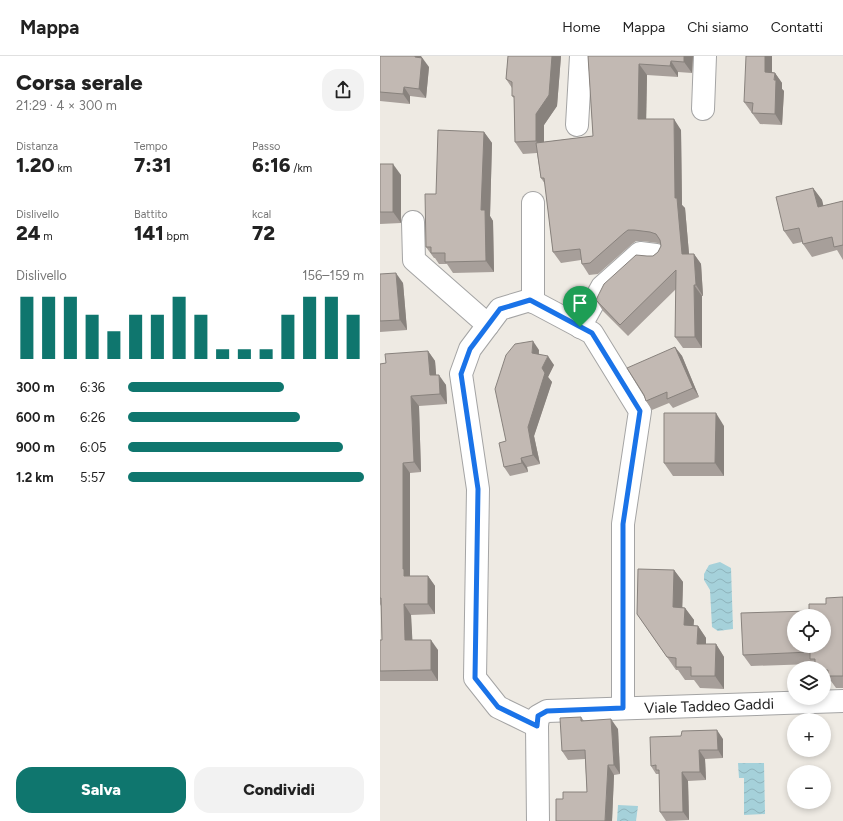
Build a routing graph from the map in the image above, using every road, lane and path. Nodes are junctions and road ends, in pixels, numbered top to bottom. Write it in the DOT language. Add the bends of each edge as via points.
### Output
graph roads {
  1 [pos="581,56"];
  2 [pos="705,56"];
  3 [pos="703,109"];
  4 [pos="577,125"];
  5 [pos="533,203"];
  6 [pos="413,222"];
  7 [pos="656,255"];
  8 [pos="532,302"];
  9 [pos="488,324"];
  10 [pos="580,327"];
  11 [pos="843,702"];
  12 [pos="623,708"];
  13 [pos="537,726"];
  14 [pos="538,821"];
  1 -- 4 [label="street"];
  2 -- 3 [label="street"];
  5 -- 8 [label="street"];
  6 -- 9 [label="street" via="414,260"];
  7 -- 10 [label="street" via="640,253 602,287"];
  8 -- 9 [label="street" via="530,300 500,309"];
  8 -- 10 [label="street"];
  9 -- 13 [label="street" via="470,349 461,374 478,489 475,678 498,707"];
  10 -- 12 [label="street" via="592,333 640,411 623,524"];
  11 -- 12 [label="street, Viale Taddeo Gaddi"];
  12 -- 13 [label="street, Viale Taddeo Gaddi" via="547,711 538,716"];
  13 -- 14 [label="street"];
}
